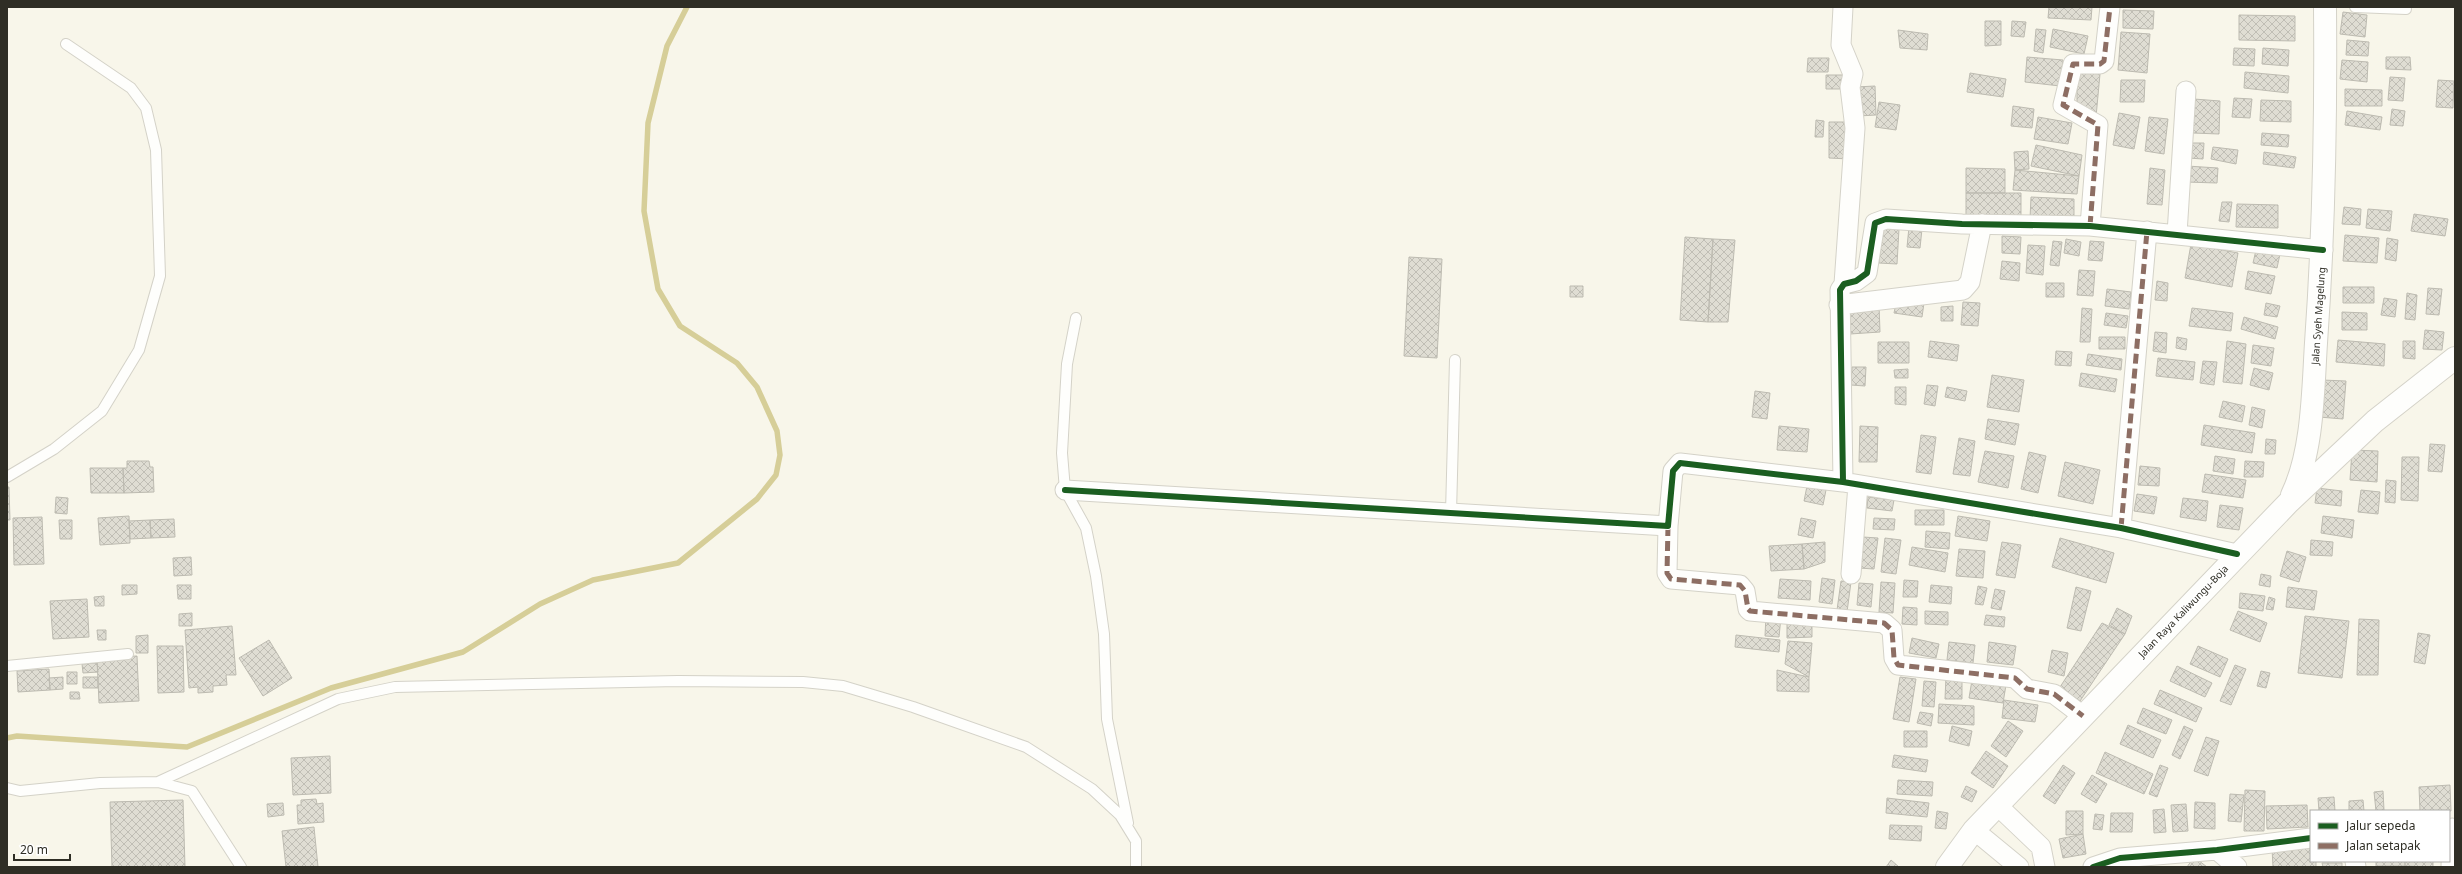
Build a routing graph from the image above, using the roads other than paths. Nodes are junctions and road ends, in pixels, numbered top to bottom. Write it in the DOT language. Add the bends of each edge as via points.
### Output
graph roads {
  1 [pos="1843,7"];
  2 [pos="2110,7"];
  3 [pos="2325,7"];
  4 [pos="2355,7"];
  5 [pos="2406,8"];
  6 [pos="66,44"];
  7 [pos="2186,91"];
  8 [pos="1982,224"];
  9 [pos="2090,226"];
  10 [pos="2147,231"];
  11 [pos="2177,234"];
  12 [pos="2322,250"];
  13 [pos="1844,284"];
  14 [pos="1839,305"];
  15 [pos="1076,318"];
  16 [pos="2455,358"];
  17 [pos="1455,360"];
  18 [pos="7,478"];
  19 [pos="1850,483"];
  20 [pos="1066,490"];
  21 [pos="2289,502"];
  22 [pos="1451,513"];
  23 [pos="1668,526"];
  24 [pos="2120,528"];
  25 [pos="2237,554"];
  26 [pos="1851,574"];
  27 [pos="128,654"];
  28 [pos="7,666"];
  29 [pos="2083,716"];
  30 [pos="158,782"];
  31 [pos="7,788"];
  32 [pos="1998,807"];
  33 [pos="1129,827"];
  34 [pos="2452,828"];
  35 [pos="1974,830"];
  36 [pos="2310,838"];
  37 [pos="2217,850"];
  38 [pos="241,867"];
  39 [pos="1136,867"];
  40 [pos="1946,867"];
  41 [pos="2019,867"];
  42 [pos="2045,867"];
  43 [pos="2093,867"];
  44 [pos="2237,867"];
  45 [pos="2451,867"];
  1 -- 13 [label="street" via="1841,45 1853,74 1850,87 1855,128"];
  2 -- 9 [label="street" via="2104,61 2100,64 2073,64 2063,105 2098,125"];
  3 -- 12 [label="main road, Jalan Syeh Magelung"];
  4 -- 5 [label="lane"];
  6 -- 18 [label="lane" via="131,88 146,108 156,150 160,276 139,350 102,411 54,449"];
  7 -- 11 [label="street"];
  8 -- 9 [label="street"];
  8 -- 13 [label="street" via="1880,220 1875,223 1866,273 1856,281"];
  8 -- 14 [label="street" via="1970,282 1963,290"];
  9 -- 10 [label="street"];
  10 -- 11 [label="street"];
  10 -- 24 [label="street"];
  11 -- 12 [label="street"];
  12 -- 21 [label="main road, Jalan Syeh Magelung" via="2313,397 2300,480"];
  13 -- 14 [label="street" via="1840,290"];
  14 -- 19 [label="street"];
  15 -- 20 [label="lane" via="1066,379 1062,453"];
  16 -- 21 [label="main road, Jalan Raya Kaliwungu-Boja" via="2375,421"];
  17 -- 22 [label="lane"];
  19 -- 23 [label="street" via="1680,463 1673,471"];
  19 -- 24 [label="street"];
  19 -- 26 [label="street"];
  20 -- 22 [label="street"];
  20 -- 33 [label="lane" via="1086,528 1096,576 1104,634 1107,719"];
  21 -- 25 [label="main road, Jalan Raya Kaliwungu-Boja"];
  22 -- 23 [label="street"];
  23 -- 29 [label="street" via="1667,573 1672,579 1740,585 1745,591 1750,611 1884,623 1892,630 1894,658 1898,664 2015,678 2027,689 2054,694"];
  24 -- 25 [label="street"];
  25 -- 29 [label="main road, Jalan Raya Kaliwungu-Boja"];
  27 -- 28 [label="lane"];
  29 -- 32 [label="main road, Jalan Raya Kaliwungu-Boja"];
  30 -- 31 [label="lane" via="100,783 20,791"];
  30 -- 33 [label="lane" via="338,699 395,687 678,681 803,682 843,686 913,707 1026,747 1092,789"];
  30 -- 38 [label="lane" via="192,791"];
  32 -- 35 [label="main road, Jalan Raya Kaliwungu-Boja"];
  32 -- 42 [label="street" via="2041,847"];
  33 -- 39 [label="lane" via="1136,841"];
  34 -- 45 [label="street"];
  35 -- 40 [label="main road, Jalan Raya Kaliwungu-Boja"];
  35 -- 41 [label="street"];
  36 -- 37 [label="street"];
  37 -- 43 [label="street" via="2120,858"];
  37 -- 44 [label="street"];
}
